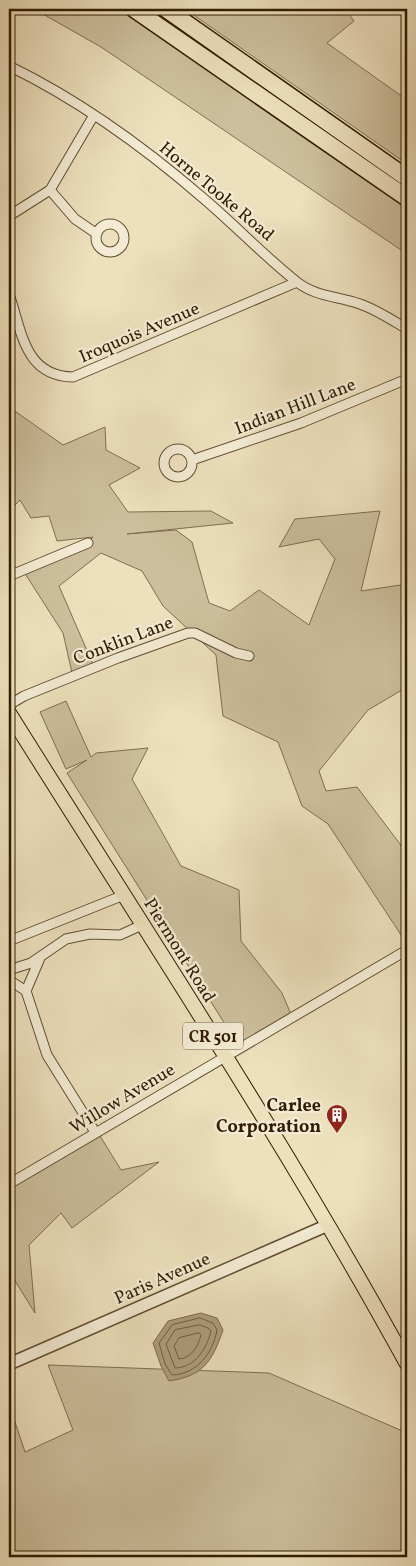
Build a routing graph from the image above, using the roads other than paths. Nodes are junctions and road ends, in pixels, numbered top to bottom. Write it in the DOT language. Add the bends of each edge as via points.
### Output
graph roads {
  1 [pos="134,9"];
  2 [pos="166,9"];
  3 [pos="9,66"];
  4 [pos="94,115"];
  5 [pos="407,178"];
  6 [pos="50,190"];
  7 [pos="407,198"];
  8 [pos="9,216"];
  9 [pos="97,234"];
  10 [pos="297,282"];
  11 [pos="9,294"];
  12 [pos="407,329"];
  13 [pos="407,379"];
  14 [pos="192,460"];
  15 [pos="88,542"];
  16 [pos="9,576"];
  17 [pos="249,656"];
  18 [pos="9,705"];
  19 [pos="9,713"];
  20 [pos="14,730"];
  21 [pos="124,895"];
  22 [pos="142,925"];
  23 [pos="9,941"];
  24 [pos="407,950"];
  25 [pos="40,958"];
  26 [pos="9,970"];
  27 [pos="9,980"];
  28 [pos="26,991"];
  29 [pos="226,1056"];
  30 [pos="95,1132"];
  31 [pos="9,1184"];
  32 [pos="328,1225"];
  33 [pos="9,1364"];
  34 [pos="407,1364"];
  1 -- 7 [label="highway"];
  2 -- 5 [label="highway"];
  3 -- 4 [label="street, Horne Tooke Road" via="41,81"];
  4 -- 6 [label="street"];
  4 -- 10 [label="street, Horne Tooke Road" via="203,197"];
  6 -- 8 [label="street"];
  6 -- 9 [label="street" via="75,219"];
  10 -- 11 [label="street, Iroquois Avenue" via="73,377 50,373 29,355"];
  10 -- 12 [label="street, Horne Tooke Road" via="325,296 377,311"];
  13 -- 14 [label="street, Indian Hill Lane" via="301,423"];
  15 -- 16 [label="street"];
  17 -- 18 [label="street, Conklin Lane" via="188,633 118,658"];
  19 -- 20 [label="main road, Piermont Road / CR 501"];
  20 -- 21 [label="main road, Piermont Road / CR 501"];
  21 -- 22 [label="main road, Piermont Road / CR 501"];
  21 -- 23 [label="street"];
  22 -- 25 [label="street" via="120,935 90,934 66,939"];
  22 -- 29 [label="main road, Piermont Road / CR 501"];
  24 -- 29 [label="street, Willow Avenue"];
  25 -- 26 [label="street"];
  25 -- 28 [label="street"];
  27 -- 28 [label="street"];
  28 -- 30 [label="street" via="47,1055"];
  29 -- 30 [label="street, Willow Avenue"];
  29 -- 32 [label="main road, Piermont Road / CR 501"];
  30 -- 31 [label="street, Willow Avenue"];
  32 -- 33 [label="street, Paris Avenue"];
  32 -- 34 [label="main road, Piermont Road / CR 501"];
}
